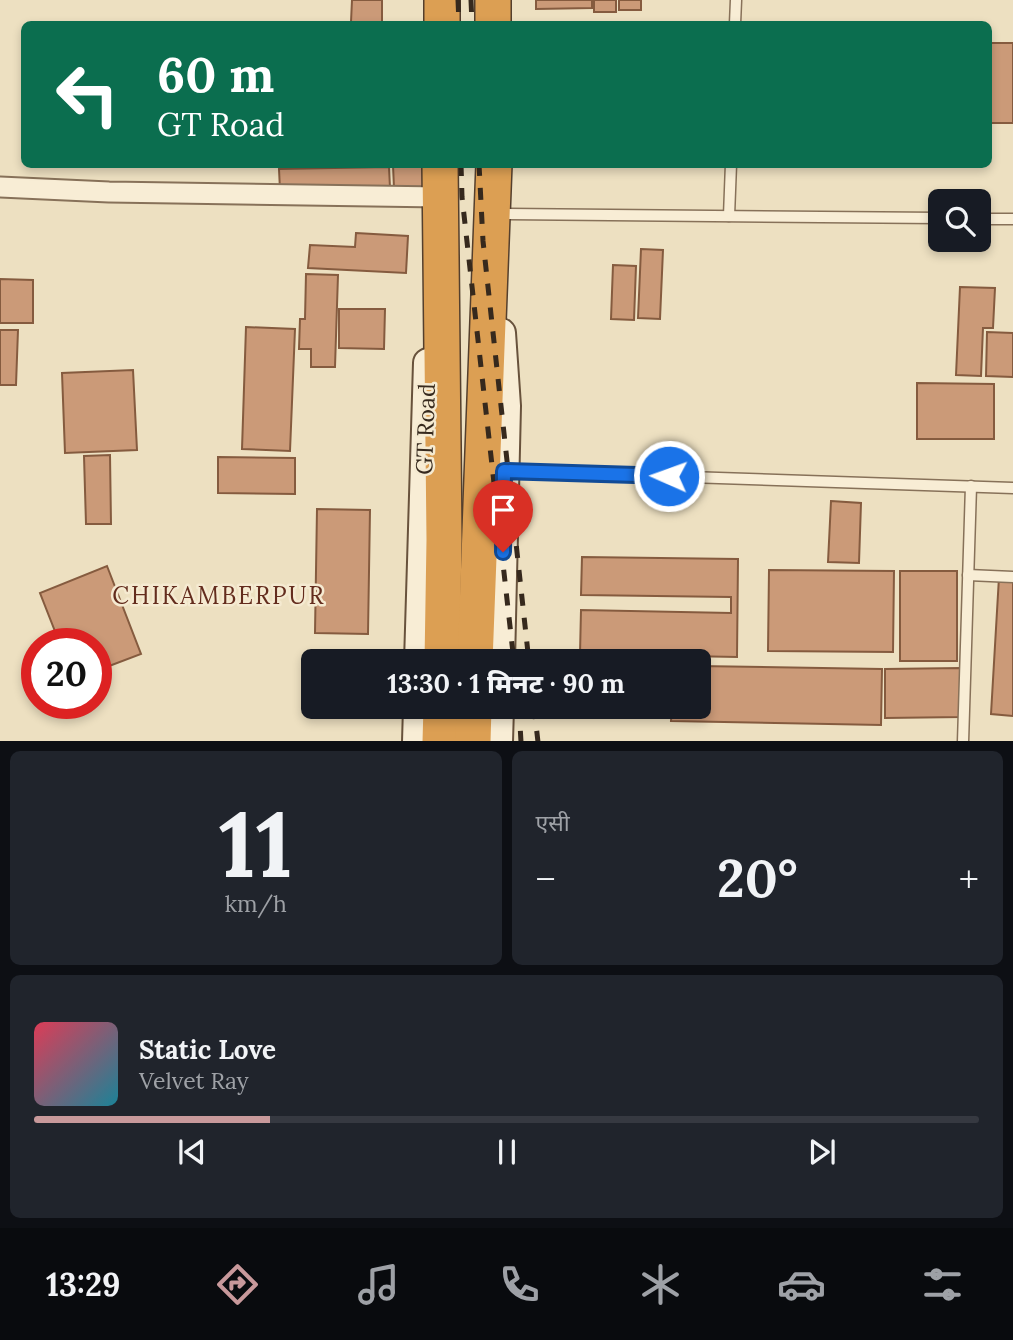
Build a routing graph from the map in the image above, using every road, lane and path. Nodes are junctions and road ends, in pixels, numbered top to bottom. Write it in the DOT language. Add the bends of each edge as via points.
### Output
graph roads {
  1 [pos="442,0"];
  2 [pos="493,0"];
  3 [pos="736,0"];
  4 [pos="442,21"];
  5 [pos="495,21"];
  6 [pos="735,21"];
  7 [pos="494,168"];
  8 [pos="730,168"];
  9 [pos="440,181"];
  10 [pos="0,187"];
  11 [pos="729,216"];
  12 [pos="494,218"];
  13 [pos="928,218"];
  14 [pos="991,219"];
  15 [pos="1013,219"];
  16 [pos="504,471"];
  17 [pos="971,486"];
  18 [pos="1013,488"];
  19 [pos="968,575"];
  20 [pos="1013,577"];
  21 [pos="419,649"];
  22 [pos="442,649"];
  23 [pos="475,649"];
  24 [pos="500,649"];
  25 [pos="473,719"];
  26 [pos="453,728"];
  27 [pos="963,741"];
  1 -- 4 [label="highway"];
  2 -- 5 [label="highway"];
  3 -- 6 [label="lane"];
  7 -- 12 [label="highway"];
  8 -- 11 [label="lane"];
  9 -- 10 [label="street" via="109,192"];
  9 -- 21 [label="main road, GT Road" via="425,398"];
  9 -- 22 [label="highway, GT Road"];
  11 -- 12 [label="lane"];
  11 -- 13 [label="lane"];
  12 -- 16 [label="main road" via="506,406"];
  12 -- 23 [label="highway"];
  14 -- 15 [label="lane"];
  16 -- 17 [label="lane"];
  16 -- 24 [label="main road"];
  17 -- 18 [label="lane"];
  17 -- 19 [label="lane"];
  19 -- 20 [label="lane"];
  19 -- 27 [label="lane"];
  25 -- 26 [label="main road"];
}
